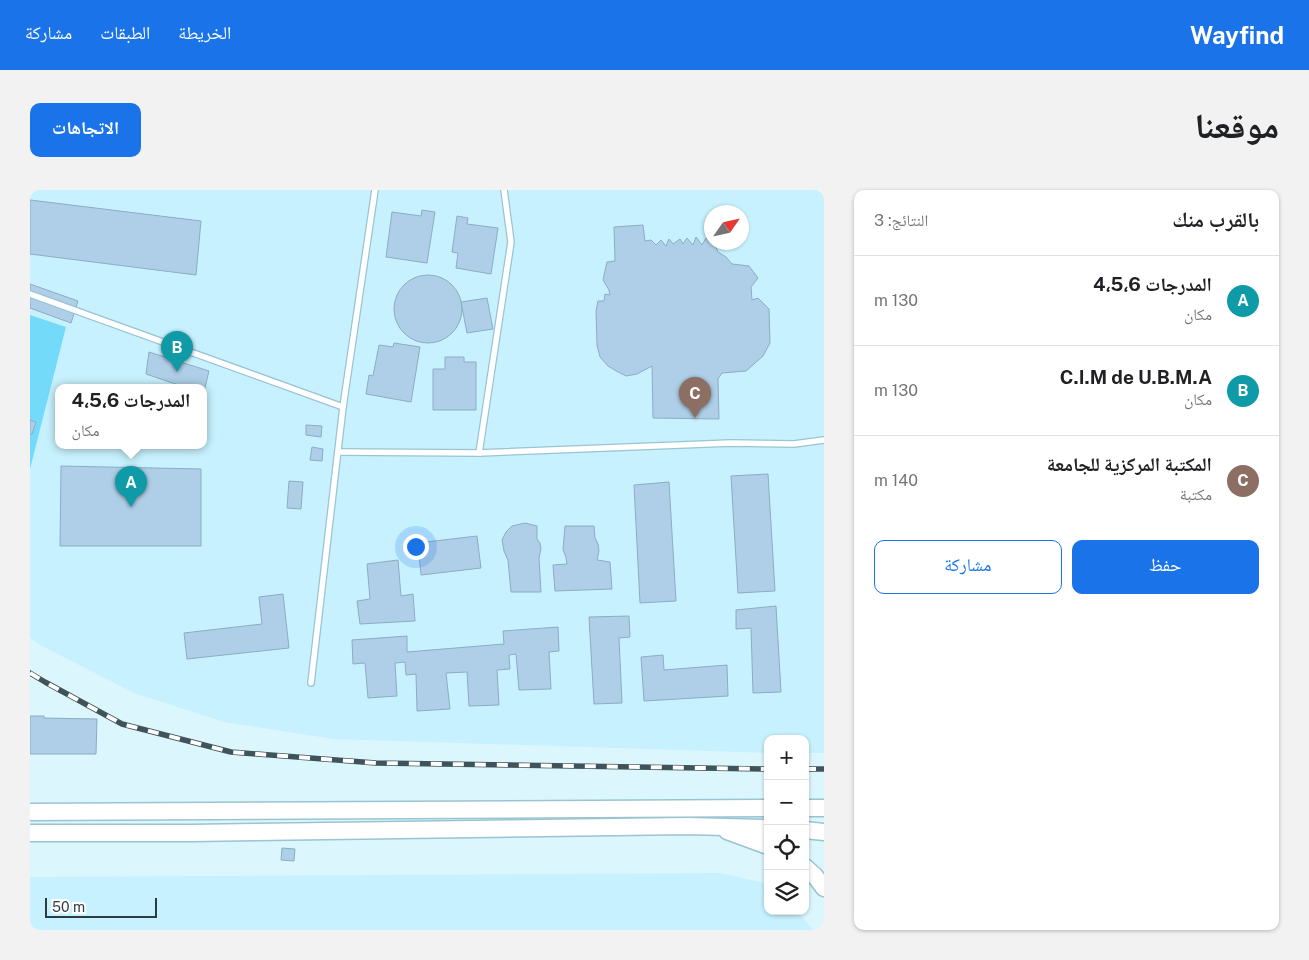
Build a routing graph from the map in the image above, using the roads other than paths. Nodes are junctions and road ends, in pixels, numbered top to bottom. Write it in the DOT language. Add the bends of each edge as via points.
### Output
graph roads {
  1 [pos="376,190"];
  2 [pos="504,190"];
  3 [pos="30,294"];
  4 [pos="344,407"];
  5 [pos="824,440"];
  6 [pos="338,452"];
  7 [pos="479,454"];
  8 [pos="311,683"];
  9 [pos="764,808"];
  10 [pos="814,808"];
  11 [pos="30,812"];
  12 [pos="824,821"];
  13 [pos="713,826"];
  14 [pos="764,828"];
  15 [pos="809,830"];
  16 [pos="824,832"];
  17 [pos="30,833"];
  18 [pos="764,845"];
  19 [pos="808,870"];
  20 [pos="824,888"];
  1 -- 4 [label="lane"];
  2 -- 7 [label="lane" via="511,242"];
  3 -- 4 [label="lane"];
  4 -- 6 [label="lane"];
  5 -- 7 [label="lane" via="794,444 731,443"];
  6 -- 7 [label="lane"];
  6 -- 8 [label="lane"];
  9 -- 11 [label="main road"];
  10 -- 12 [label="main road"];
  13 -- 14 [label="main road"];
  13 -- 17 [label="main road"];
  13 -- 18 [label="main road"];
  15 -- 16 [label="main road"];
  19 -- 20 [label="main road"];
}
